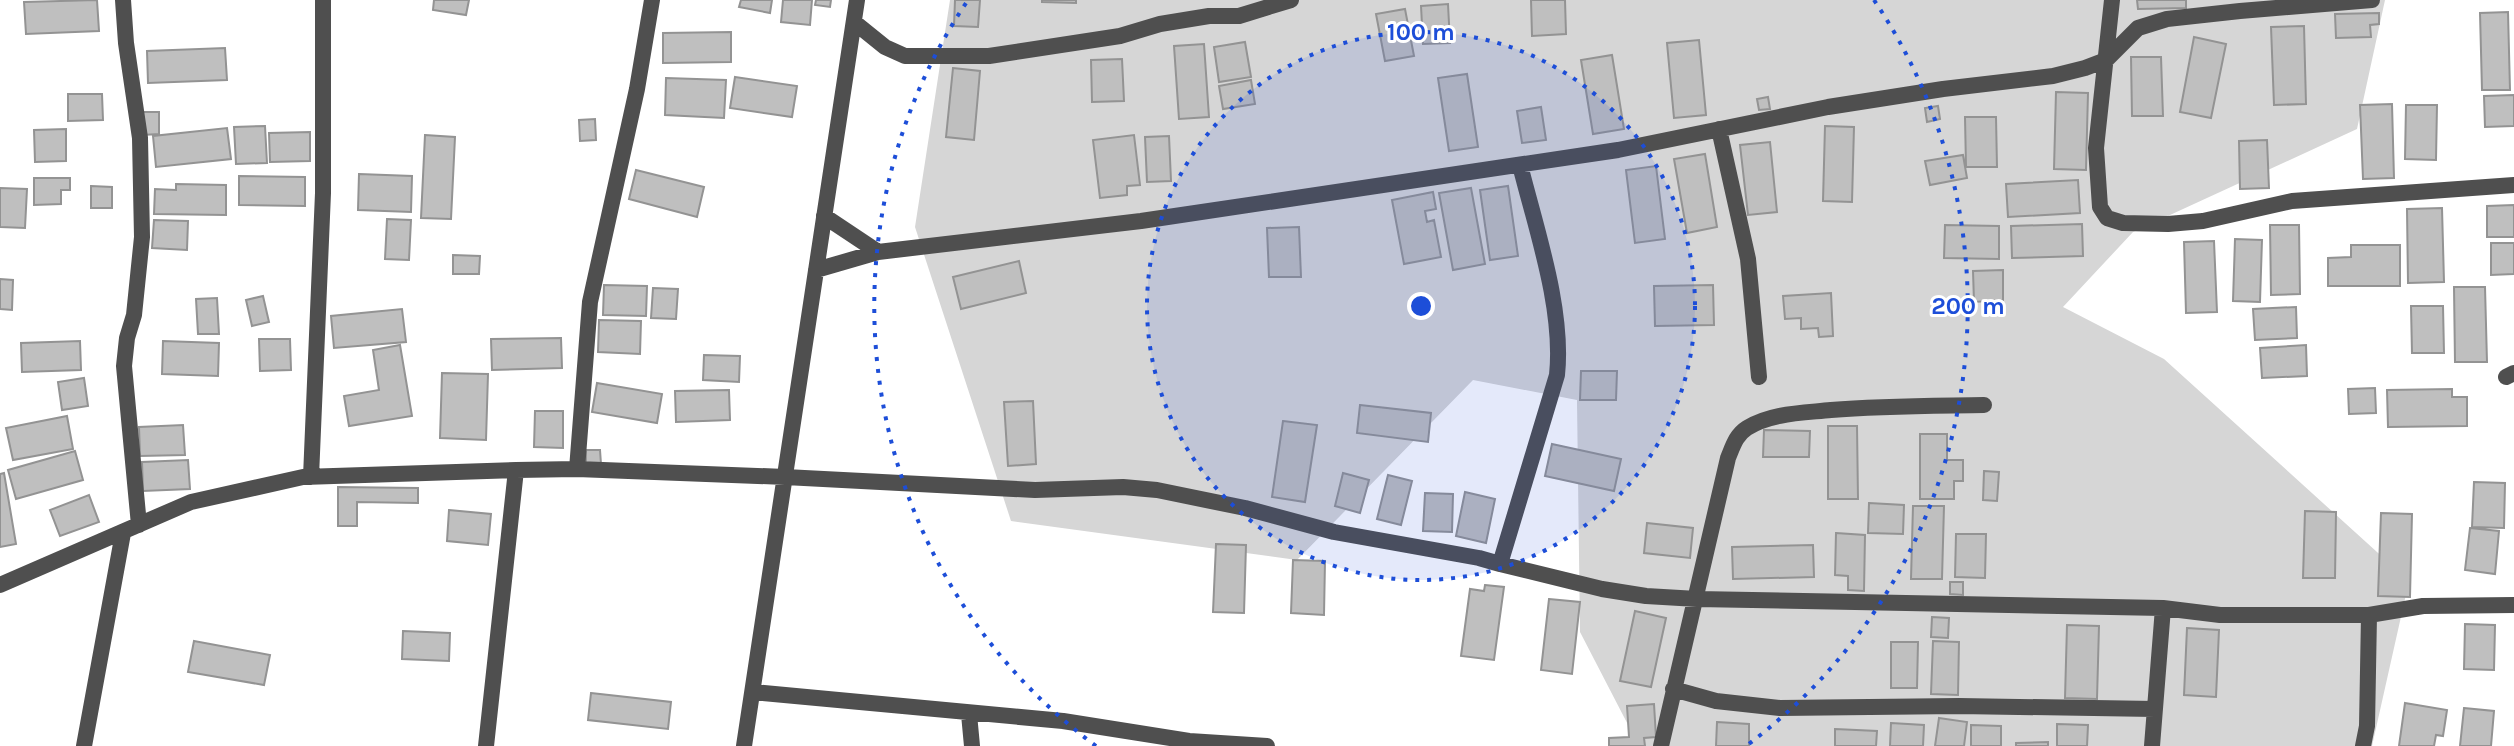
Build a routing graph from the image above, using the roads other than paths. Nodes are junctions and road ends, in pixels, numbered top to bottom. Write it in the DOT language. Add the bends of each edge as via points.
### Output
graph roads {
  1 [pos="123,0"];
  2 [pos="323,0"];
  3 [pos="652,0"];
  4 [pos="857,0"];
  5 [pos="1291,0"];
  6 [pos="2112,0"];
  7 [pos="2372,0"];
  8 [pos="2240,5"];
  9 [pos="854,22"];
  10 [pos="2106,60"];
  11 [pos="1719,129"];
  12 [pos="1520,165"];
  13 [pos="2514,185"];
  14 [pos="824,216"];
  15 [pos="878,252"];
  16 [pos="816,270"];
  17 [pos="1759,377"];
  18 [pos="1984,405"];
  19 [pos="577,469"];
  20 [pos="516,470"];
  21 [pos="311,477"];
  22 [pos="785,477"];
  23 [pos="139,525"];
  24 [pos="123,533"];
  25 [pos="1500,564"];
  26 [pos="0,585"];
  27 [pos="1697,599"];
  28 [pos="2514,605"];
  29 [pos="2163,608"];
  30 [pos="2369,615"];
  31 [pos="1673,689"];
  32 [pos="753,692"];
  33 [pos="2155,709"];
  34 [pos="969,714"];
  35 [pos="1151,741"];
  36 [pos="84,746"];
  37 [pos="486,746"];
  38 [pos="744,746"];
  39 [pos="972,746"];
  40 [pos="1267,746"];
  41 [pos="1661,746"];
  42 [pos="2152,746"];
  43 [pos="2363,746"];
  1 -- 23 [label="street" via="140,138 142,237 124,366"];
  2 -- 21 [label="street" via="323,179"];
  3 -- 19 [label="street" via="590,302"];
  4 -- 9 [label="street"];
  5 -- 9 [label="street" via="1239,16 1209,16 989,56 905,56"];
  6 -- 10 [label="street"];
  7 -- 8 [label="street"];
  8 -- 10 [label="street" via="2138,28"];
  9 -- 14 [label="street"];
  10 -- 11 [label="street" via="2053,76 1828,107"];
  10 -- 13 [label="street" via="2096,148 2100,207 2107,218 2123,223 2203,221 2292,201"];
  11 -- 12 [label="street"];
  11 -- 17 [label="street" via="1748,259"];
  12 -- 15 [label="street" via="1141,221"];
  12 -- 25 [label="street" via="1554,305 1559,351 1557,375"];
  14 -- 15 [label="street"];
  14 -- 16 [label="street"];
  15 -- 16 [label="street"];
  16 -- 22 [label="street"];
  18 -- 27 [label="street" via="1795,413 1748,427 1737,436 1728,458"];
  19 -- 20 [label="street"];
  19 -- 22 [label="street"];
  20 -- 21 [label="street"];
  20 -- 37 [label="street"];
  21 -- 23 [label="street" via="191,502"];
  22 -- 25 [label="street" via="1035,490 1157,490"];
  22 -- 32 [label="street"];
  23 -- 24 [label="street"];
  24 -- 26 [label="street"];
  24 -- 36 [label="street"];
  25 -- 27 [label="street" via="1602,589"];
  27 -- 29 [label="street"];
  27 -- 31 [label="street"];
  28 -- 30 [label="street" via="2423,606"];
  29 -- 30 [label="street" via="2220,615"];
  29 -- 33 [label="street"];
  30 -- 43 [label="street"];
  31 -- 33 [label="street" via="1716,701 1780,708"];
  31 -- 41 [label="street"];
  32 -- 34 [label="street"];
  32 -- 38 [label="street"];
  33 -- 42 [label="street"];
  34 -- 35 [label="street" via="1077,723"];
  34 -- 39 [label="street"];
  35 -- 40 [label="street"];
}
